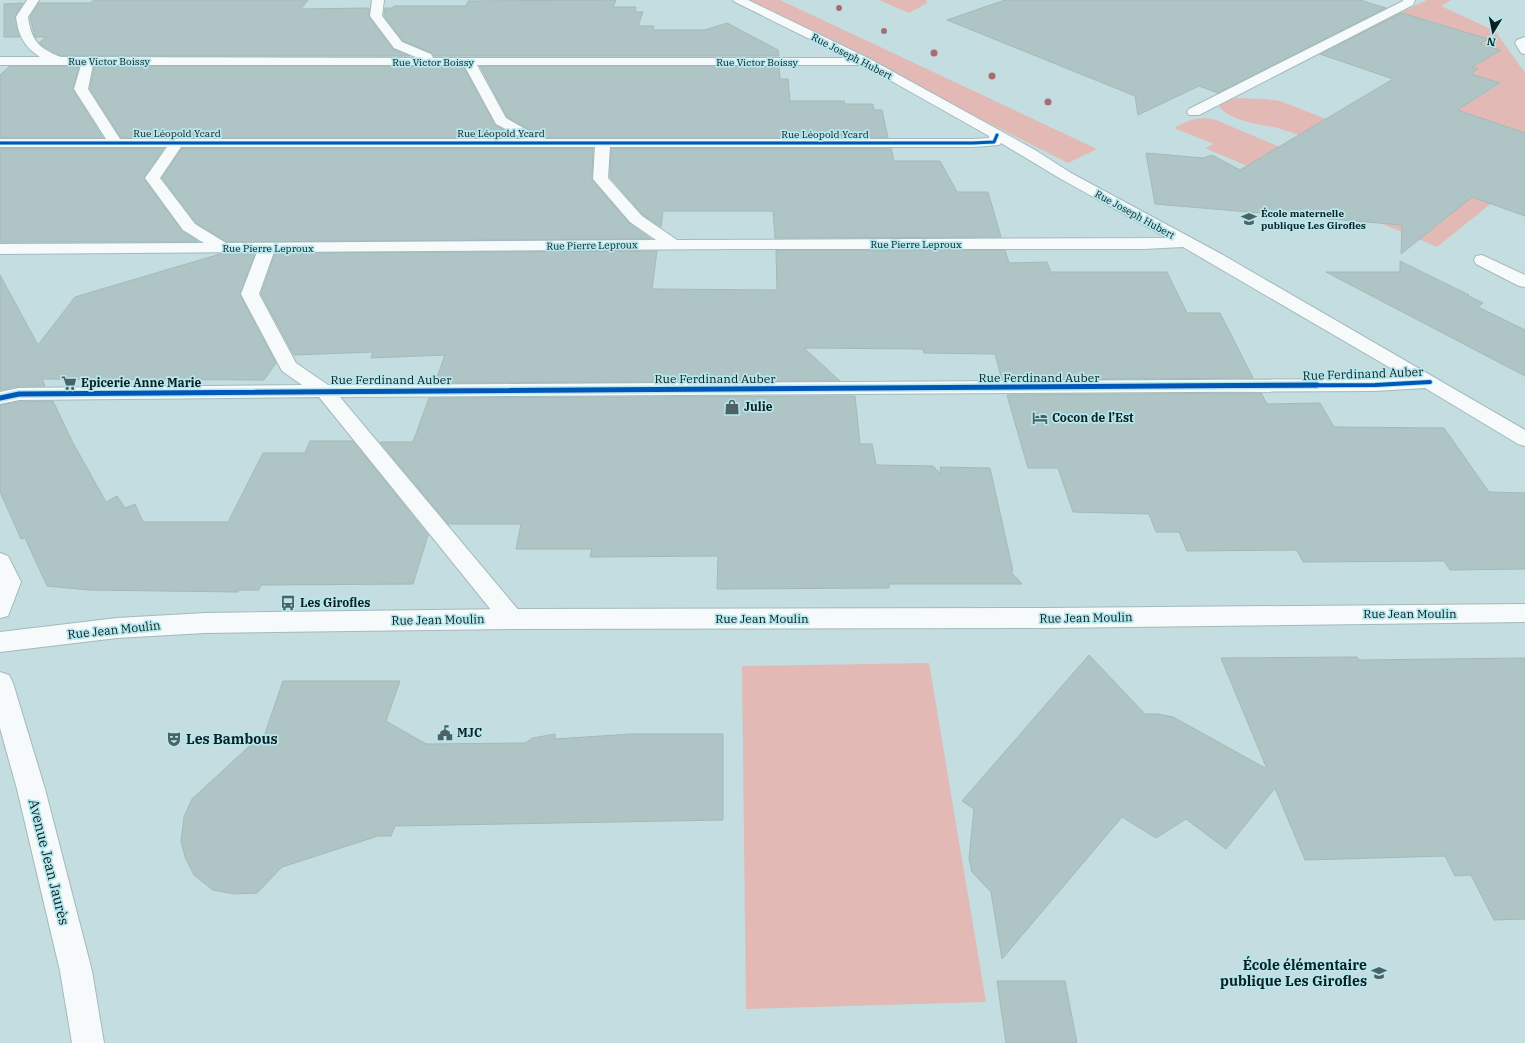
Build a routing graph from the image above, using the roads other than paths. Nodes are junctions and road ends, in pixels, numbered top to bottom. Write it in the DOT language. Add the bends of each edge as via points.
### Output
graph roads {
  1 [pos="33,0"];
  2 [pos="378,0"];
  3 [pos="740,0"];
  4 [pos="1409,0"];
  5 [pos="1525,40"];
  6 [pos="1525,50"];
  7 [pos="0,61"];
  8 [pos="60,61"];
  9 [pos="88,61"];
  10 [pos="438,62"];
  11 [pos="469,62"];
  12 [pos="866,62"];
  13 [pos="1194,112"];
  14 [pos="997,135"];
  15 [pos="115,142"];
  16 [pos="178,142"];
  17 [pos="547,142"];
  18 [pos="603,142"];
  19 [pos="0,143"];
  20 [pos="1185,242"];
  21 [pos="673,244"];
  22 [pos="224,248"];
  23 [pos="267,248"];
  24 [pos="0,249"];
  25 [pos="1482,260"];
  26 [pos="1525,282"];
  27 [pos="1430,382"];
  28 [pos="324,391"];
  29 [pos="0,398"];
  30 [pos="1525,438"];
  31 [pos="0,562"];
  32 [pos="0,610"];
  33 [pos="1525,613"];
  34 [pos="512,619"];
  35 [pos="0,642"];
  36 [pos="0,683"];
  37 [pos="88,1043"];
  1 -- 8 [label="street" via="22,17 24,31 32,46 46,56"];
  2 -- 10 [label="street" via="376,16 398,45"];
  3 -- 12 [label="street, Rue Joseph Hubert"];
  4 -- 13 [label="street" via="1409,3"];
  5 -- 6 [label="street" via="1521,44"];
  7 -- 8 [label="street, Rue Victor Boissy"];
  8 -- 9 [label="street, Rue Victor Boissy"];
  9 -- 10 [label="street, Rue Victor Boissy"];
  9 -- 15 [label="street" via="81,89"];
  10 -- 11 [label="street, Rue Victor Boissy"];
  11 -- 12 [label="street, Rue Victor Boissy"];
  11 -- 17 [label="street" via="501,121 520,132"];
  12 -- 14 [label="street, Rue Joseph Hubert"];
  14 -- 18 [label="street, Rue Léopold Ycard" via="994,142 980,143"];
  14 -- 20 [label="street, Rue Joseph Hubert"];
  15 -- 16 [label="street, Rue Léopold Ycard"];
  15 -- 19 [label="street, Rue Léopold Ycard"];
  16 -- 17 [label="street, Rue Léopold Ycard"];
  16 -- 22 [label="street" via="152,178 189,227"];
  17 -- 18 [label="street, Rue Léopold Ycard"];
  18 -- 21 [label="street" via="600,179 636,219"];
  20 -- 21 [label="street, Rue Pierre Leproux"];
  20 -- 27 [label="street, Rue Joseph Hubert"];
  21 -- 23 [label="street, Rue Pierre Leproux"];
  22 -- 23 [label="street, Rue Pierre Leproux"];
  22 -- 24 [label="street, Rue Pierre Leproux"];
  23 -- 28 [label="street" via="250,294 289,367"];
  25 -- 26 [label="street"];
  27 -- 28 [label="street, Rue Ferdinand Auber" via="1367,386"];
  27 -- 30 [label="street, Rue Joseph Hubert"];
  28 -- 29 [label="street, Rue Ferdinand Auber" via="19,394"];
  28 -- 34 [label="street"];
  31 -- 32 [label="street" via="9,582"];
  33 -- 34 [label="street, Rue Jean Moulin" via="1046,618"];
  34 -- 35 [label="street, Rue Jean Moulin" via="205,623 117,628"];
  36 -- 37 [label="street, Avenue Jean Jaurès" via="31,788 76,971"];
}
